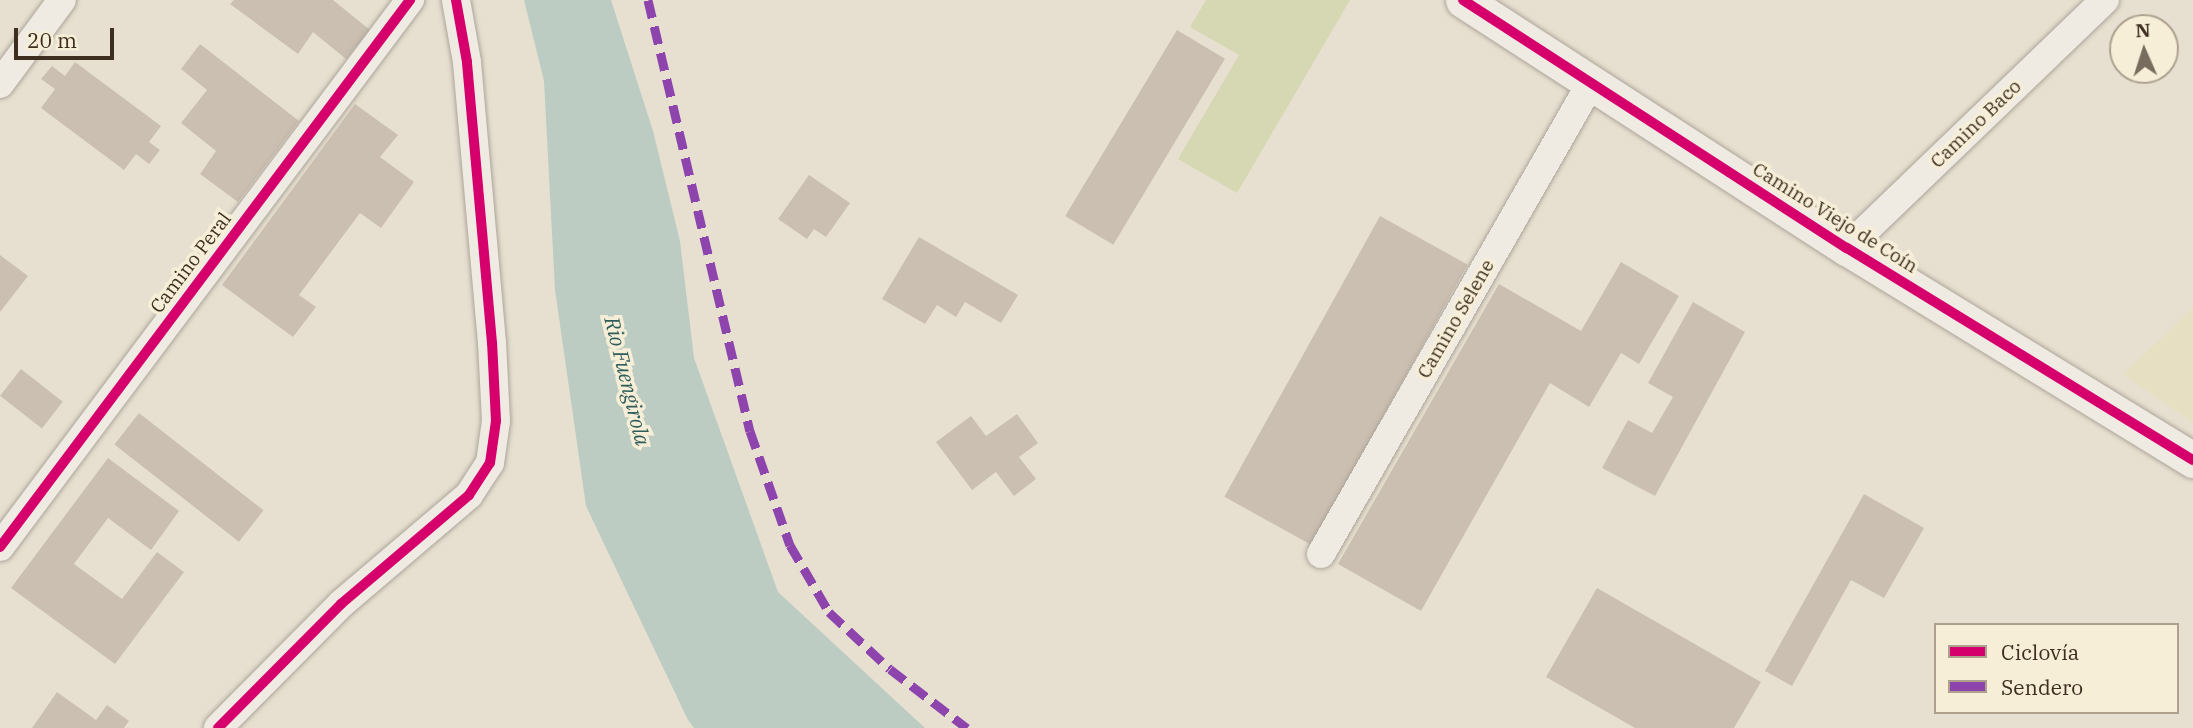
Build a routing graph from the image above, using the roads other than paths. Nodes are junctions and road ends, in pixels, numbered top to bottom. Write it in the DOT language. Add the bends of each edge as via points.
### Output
graph roads {
  1 [pos="62,0"];
  2 [pos="411,0"];
  3 [pos="456,0"];
  4 [pos="1463,0"];
  5 [pos="2105,0"];
  6 [pos="1591,83"];
  7 [pos="0,84"];
  8 [pos="1847,248"];
  9 [pos="2193,460"];
  10 [pos="0,547"];
  11 [pos="1321,554"];
  12 [pos="218,728"];
  1 -- 7 [label="street"];
  2 -- 10 [label="street, Camino Peral"];
  3 -- 12 [label="street" via="467,62 492,343 496,421 490,463 469,495 341,604"];
  4 -- 6 [label="street, Camino Viejo de Coín"];
  5 -- 8 [label="street, Camino Baco"];
  6 -- 8 [label="street, Camino Viejo de Coín"];
  6 -- 11 [label="street, Camino Selene"];
  8 -- 9 [label="street, Camino Viejo de Coín"];
}
